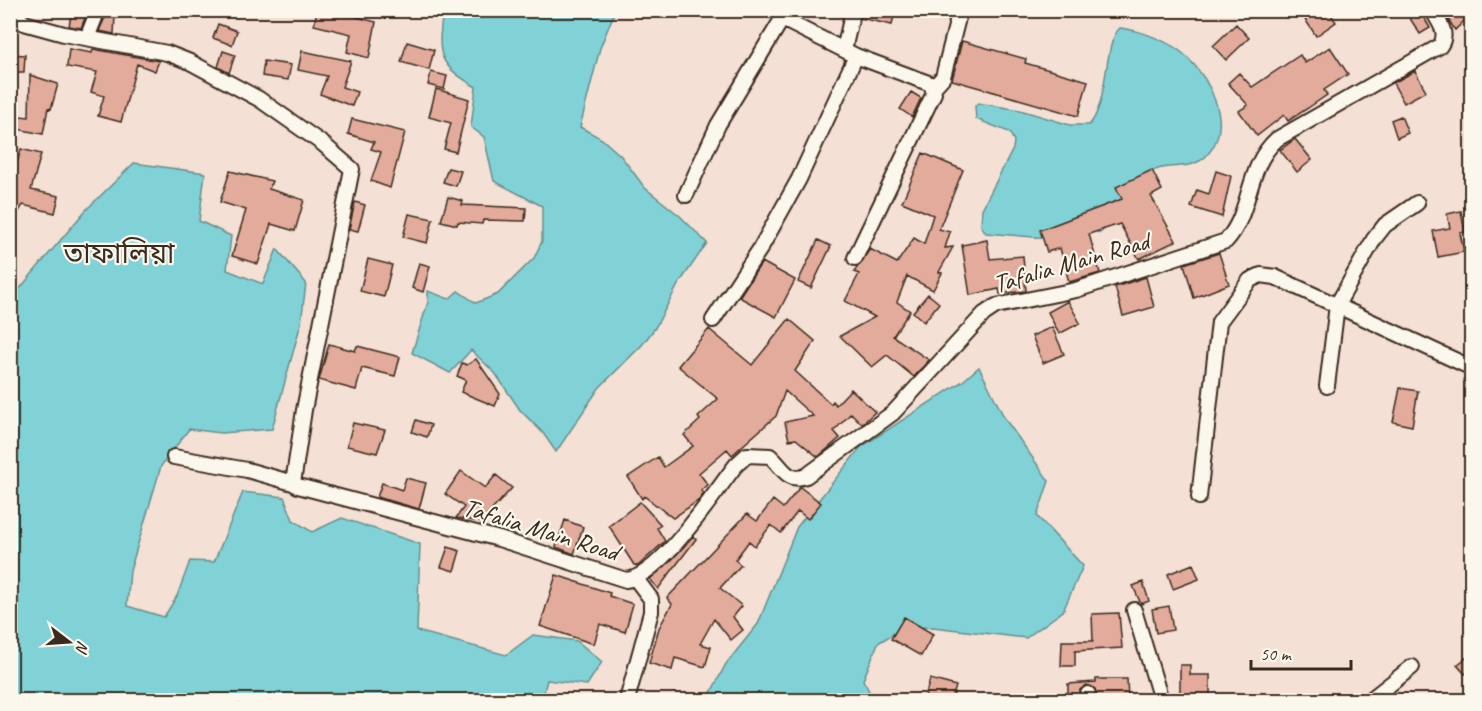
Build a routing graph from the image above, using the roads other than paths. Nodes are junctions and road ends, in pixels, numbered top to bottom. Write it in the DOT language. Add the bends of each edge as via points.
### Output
graph roads {
  1 [pos="98,10"];
  2 [pos="853,10"];
  3 [pos="960,10"];
  4 [pos="1432,10"];
  5 [pos="782,15"];
  6 [pos="15,20"];
  7 [pos="87,38"];
  8 [pos="850,53"];
  9 [pos="934,87"];
  10 [pos="686,195"];
  11 [pos="1417,203"];
  12 [pos="855,258"];
  13 [pos="1337,305"];
  14 [pos="713,320"];
  15 [pos="1472,368"];
  16 [pos="1327,386"];
  17 [pos="174,457"];
  18 [pos="293,483"];
  19 [pos="1199,497"];
  20 [pos="636,579"];
  21 [pos="1134,610"];
  22 [pos="1412,667"];
  23 [pos="627,700"];
  24 [pos="1161,700"];
  25 [pos="1370,700"];
  1 -- 7 [label="street"];
  2 -- 8 [label="street"];
  3 -- 9 [label="street" via="943,77"];
  4 -- 20 [label="street, Tafalia Main Road" via="1445,32 1440,46 1271,144 1258,162 1240,220 1226,241 1076,290 996,306 984,314 893,413 806,476 788,477 770,456 747,455 666,553"];
  5 -- 8 [label="street"];
  5 -- 10 [label="street" via="718,125"];
  6 -- 7 [label="street"];
  7 -- 18 [label="street" via="167,53 190,62 259,99 352,169"];
  8 -- 9 [label="street"];
  8 -- 14 [label="street" via="799,179 760,249"];
  9 -- 12 [label="street"];
  11 -- 13 [label="street" via="1385,225 1374,239"];
  13 -- 15 [label="street"];
  13 -- 16 [label="street"];
  13 -- 19 [label="street" via="1275,277 1261,275 1251,280 1222,315"];
  17 -- 18 [label="street, Tafalia Main Road"];
  18 -- 20 [label="street, Tafalia Main Road" via="499,539 626,580"];
  20 -- 23 [label="street" via="651,599 651,612"];
  21 -- 24 [label="street"];
  22 -- 25 [label="street"];
}
